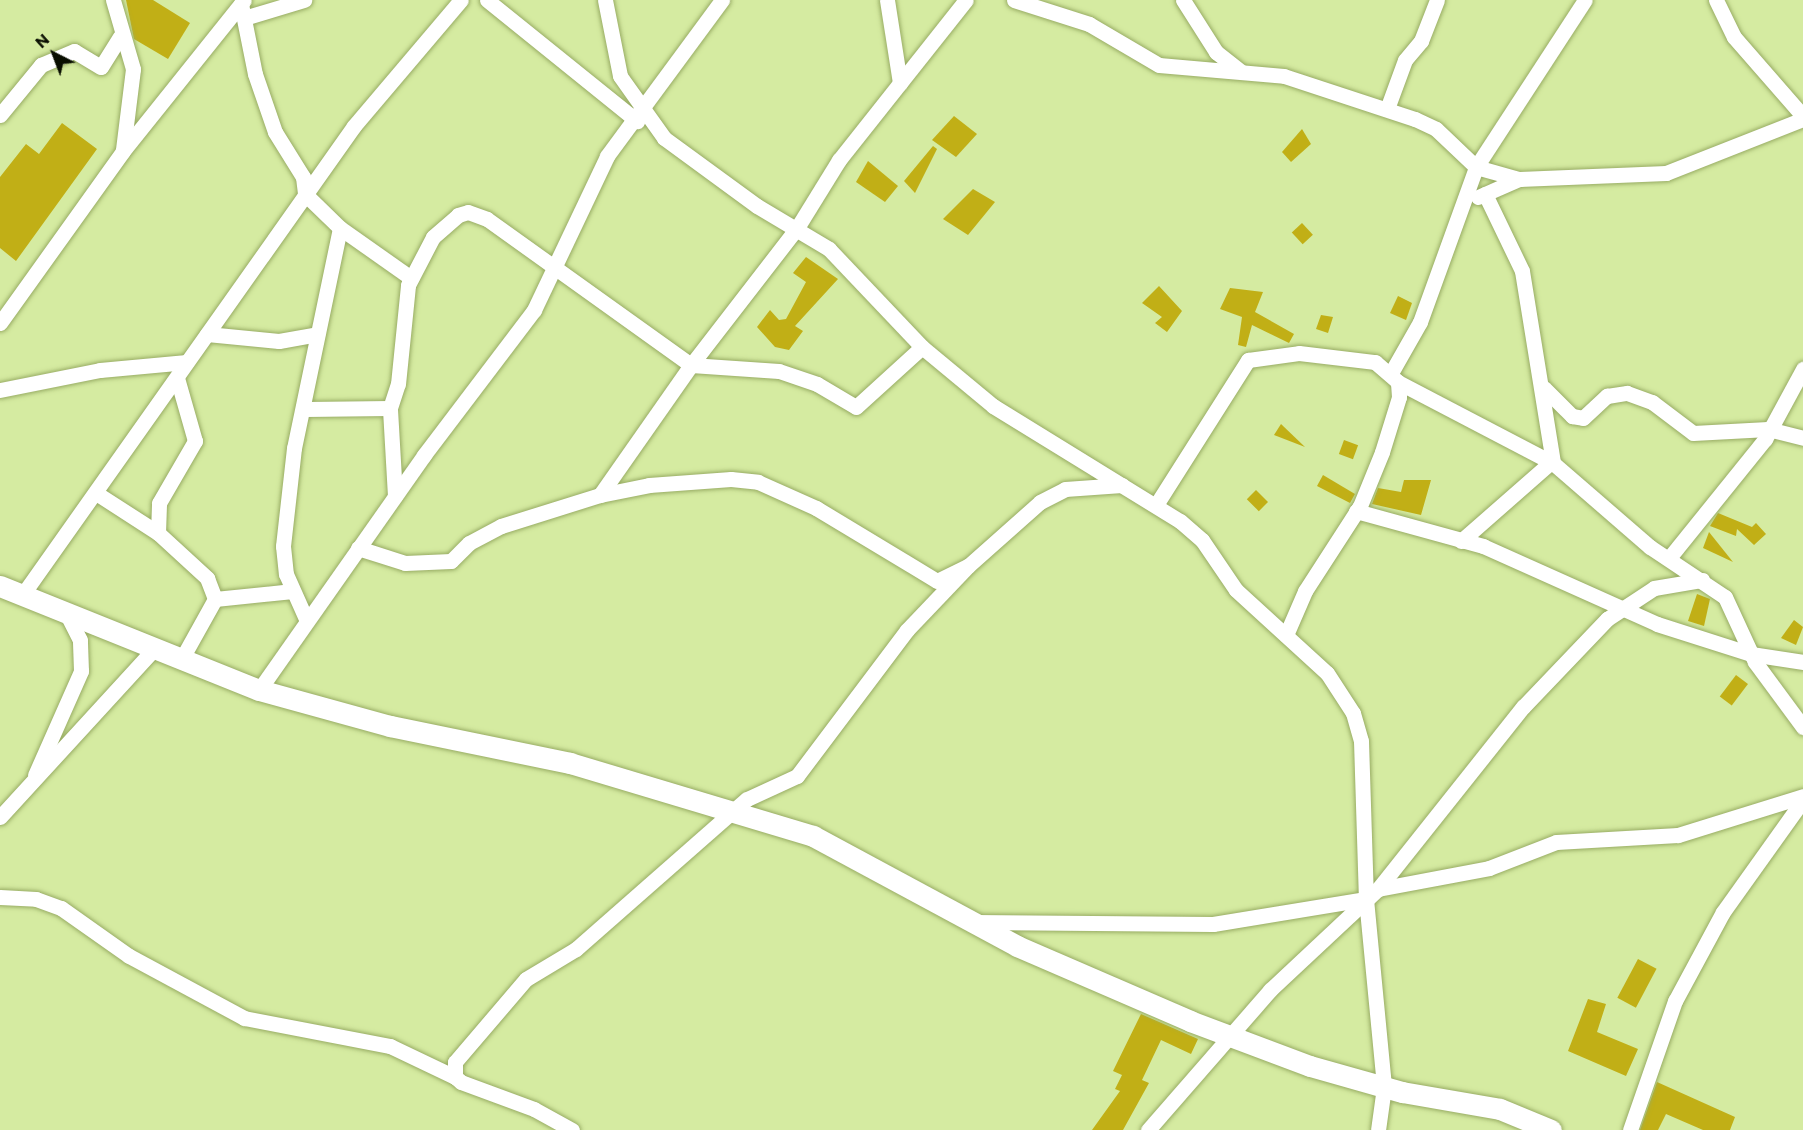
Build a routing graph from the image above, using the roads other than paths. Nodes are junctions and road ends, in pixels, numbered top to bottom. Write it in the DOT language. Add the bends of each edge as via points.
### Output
graph roads {
  1 [pos="113,0"];
  2 [pos="304,0"];
  3 [pos="487,0"];
  4 [pos="605,0"];
  5 [pos="722,0"];
  6 [pos="887,0"];
  7 [pos="966,0"];
  8 [pos="1183,0"];
  9 [pos="1437,0"];
  10 [pos="1585,0"];
  11 [pos="1716,0"];
  12 [pos="459,1"];
  13 [pos="1023,1"];
  14 [pos="243,7"];
  15 [pos="120,36"];
  16 [pos="1240,71"];
  17 [pos="900,83"];
  18 [pos="1387,109"];
  19 [pos="0,115"];
  20 [pos="639,117"];
  21 [pos="1803,118"];
  22 [pos="123,151"];
  23 [pos="1476,167"];
  24 [pos="1519,179"];
  25 [pos="305,194"];
  26 [pos="1485,194"];
  27 [pos="1462,203"];
  28 [pos="340,228"];
  29 [pos="797,228"];
  30 [pos="553,269"];
  31 [pos="411,278"];
  32 [pos="3,312"];
  33 [pos="207,334"];
  34 [pos="317,334"];
  35 [pos="922,347"];
  36 [pos="187,362"];
  37 [pos="691,365"];
  38 [pos="1803,369"];
  39 [pos="1394,377"];
  40 [pos="177,378"];
  41 [pos="1544,388"];
  42 [pos="0,390"];
  43 [pos="390,408"];
  44 [pos="305,409"];
  45 [pos="1768,429"];
  46 [pos="1803,438"];
  47 [pos="1552,462"];
  48 [pos="1122,485"];
  49 [pos="96,493"];
  50 [pos="600,495"];
  51 [pos="395,496"];
  52 [pos="1156,505"];
  53 [pos="1356,511"];
  54 [pos="158,533"];
  55 [pos="1461,540"];
  56 [pos="358,548"];
  57 [pos="1669,558"];
  58 [pos="968,566"];
  59 [pos="1702,580"];
  60 [pos="0,586"];
  61 [pos="293,591"];
  62 [pos="23,594"];
  63 [pos="215,599"];
  64 [pos="1622,604"];
  65 [pos="64,611"];
  66 [pos="306,619"];
  67 [pos="1286,634"];
  68 [pos="154,650"];
  69 [pos="1751,654"];
  70 [pos="181,660"];
  71 [pos="1803,662"];
  72 [pos="260,690"];
  73 [pos="1803,727"];
  74 [pos="30,786"];
  75 [pos="1803,798"];
  76 [pos="732,812"];
  77 [pos="0,817"];
  78 [pos="1372,894"];
  79 [pos="0,897"];
  80 [pos="973,922"];
  81 [pos="1232,1036"];
  82 [pos="455,1077"];
  83 [pos="1384,1087"];
  84 [pos="572,1130"];
  85 [pos="1148,1130"];
  86 [pos="1378,1130"];
  87 [pos="1551,1130"];
  88 [pos="1630,1130"];
  1 -- 15 [label="street"];
  2 -- 14 [label="street"];
  3 -- 20 [label="street"];
  4 -- 20 [label="street" via="620,76"];
  5 -- 20 [label="street"];
  6 -- 17 [label="street"];
  7 -- 17 [label="street"];
  8 -- 16 [label="street" via="1216,52"];
  9 -- 18 [label="street" via="1421,41 1405,60"];
  10 -- 23 [label="street"];
  11 -- 21 [label="street" via="1734,37"];
  12 -- 25 [label="street"];
  13 -- 16 [label="street" via="1089,24 1159,65"];
  14 -- 22 [label="street"];
  14 -- 25 [label="street" via="255,74 275,132 303,177"];
  15 -- 19 [label="street" via="101,67 74,51 41,65"];
  15 -- 22 [label="street" via="133,69"];
  16 -- 18 [label="street" via="1284,76"];
  17 -- 29 [label="street" via="839,160"];
  18 -- 23 [label="street" via="1436,129"];
  20 -- 29 [label="street"];
  20 -- 30 [label="street" via="607,156"];
  21 -- 24 [label="street" via="1666,173"];
  22 -- 32 [label="street"];
  23 -- 24 [label="street"];
  23 -- 27 [label="street"];
  24 -- 26 [label="street"];
  25 -- 28 [label="street"];
  25 -- 33 [label="street"];
  26 -- 27 [label="street"];
  26 -- 41 [label="street" via="1522,271"];
  27 -- 39 [label="street" via="1420,322"];
  28 -- 31 [label="street"];
  28 -- 34 [label="street"];
  29 -- 35 [label="street" via="829,249"];
  29 -- 37 [label="street"];
  30 -- 31 [label="street" via="487,219 468,212 433,237"];
  30 -- 37 [label="street"];
  30 -- 51 [label="street" via="534,310"];
  31 -- 43 [label="street" via="398,384"];
  33 -- 34 [label="street" via="279,341"];
  33 -- 36 [label="street"];
  34 -- 44 [label="street"];
  35 -- 37 [label="street" via="856,407 817,384 779,371"];
  35 -- 48 [label="street" via="993,406"];
  36 -- 40 [label="street"];
  36 -- 42 [label="street" via="100,370"];
  37 -- 50 [label="street"];
  38 -- 45 [label="street"];
  39 -- 47 [label="street"];
  39 -- 52 [label="street" via="1375,362 1299,353 1248,360"];
  39 -- 53 [label="street" via="1399,398 1382,452"];
  40 -- 49 [label="street"];
  40 -- 54 [label="street" via="195,441 159,503"];
  41 -- 45 [label="street" via="1572,416 1583,418 1607,396 1627,393 1652,402 1693,433"];
  41 -- 47 [label="street"];
  43 -- 44 [label="street"];
  43 -- 51 [label="street"];
  44 -- 61 [label="street" via="294,448 283,546"];
  45 -- 46 [label="street"];
  45 -- 57 [label="street"];
  47 -- 55 [label="street"];
  47 -- 57 [label="street"];
  48 -- 52 [label="street"];
  48 -- 58 [label="street" via="1065,489 1040,501"];
  49 -- 54 [label="street"];
  49 -- 62 [label="street"];
  50 -- 56 [label="street" via="501,526 469,543 451,561 405,563"];
  50 -- 58 [label="street" via="680,481 758,482 851,525 937,581"];
  51 -- 56 [label="street"];
  52 -- 67 [label="street" via="1202,540 1236,590"];
  53 -- 55 [label="street"];
  53 -- 67 [label="street" via="1305,591"];
  54 -- 63 [label="street" via="207,578"];
  55 -- 64 [label="street" via="1559,584"];
  56 -- 66 [label="street"];
  57 -- 59 [label="street"];
  58 -- 76 [label="street" via="907,630 804,768"];
  59 -- 64 [label="street" via="1654,588"];
  59 -- 69 [label="street" via="1733,608"];
  60 -- 62 [label="street"];
  61 -- 63 [label="street"];
  61 -- 66 [label="street"];
  62 -- 65 [label="street"];
  63 -- 70 [label="street"];
  64 -- 69 [label="street" via="1657,624"];
  64 -- 78 [label="street" via="1523,707"];
  65 -- 68 [label="street"];
  65 -- 74 [label="street" via="80,640 81,671"];
  66 -- 72 [label="street"];
  67 -- 78 [label="street" via="1327,673 1353,713 1361,741"];
  68 -- 70 [label="street"];
  68 -- 74 [label="street"];
  69 -- 71 [label="street"];
  69 -- 73 [label="street"];
  70 -- 72 [label="street"];
  72 -- 76 [label="street" via="390,726 570,763"];
  74 -- 77 [label="street"];
  75 -- 78 [label="street" via="1678,835 1556,842 1489,868"];
  75 -- 88 [label="street" via="1729,903 1675,1001"];
  76 -- 80 [label="street" via="813,836"];
  76 -- 82 [label="street" via="594,934 526,979 455,1062"];
  78 -- 80 [label="street" via="1213,924"];
  78 -- 81 [label="street" via="1338,932 1270,990"];
  78 -- 83 [label="street"];
  79 -- 82 [label="street" via="36,899 62,908 129,956 244,1018 390,1046"];
  80 -- 81 [label="street" via="1082,977"];
  81 -- 83 [label="street"];
  81 -- 85 [label="street"];
  82 -- 84 [label="street"];
  83 -- 86 [label="street"];
  83 -- 87 [label="street" via="1500,1109"];
}
